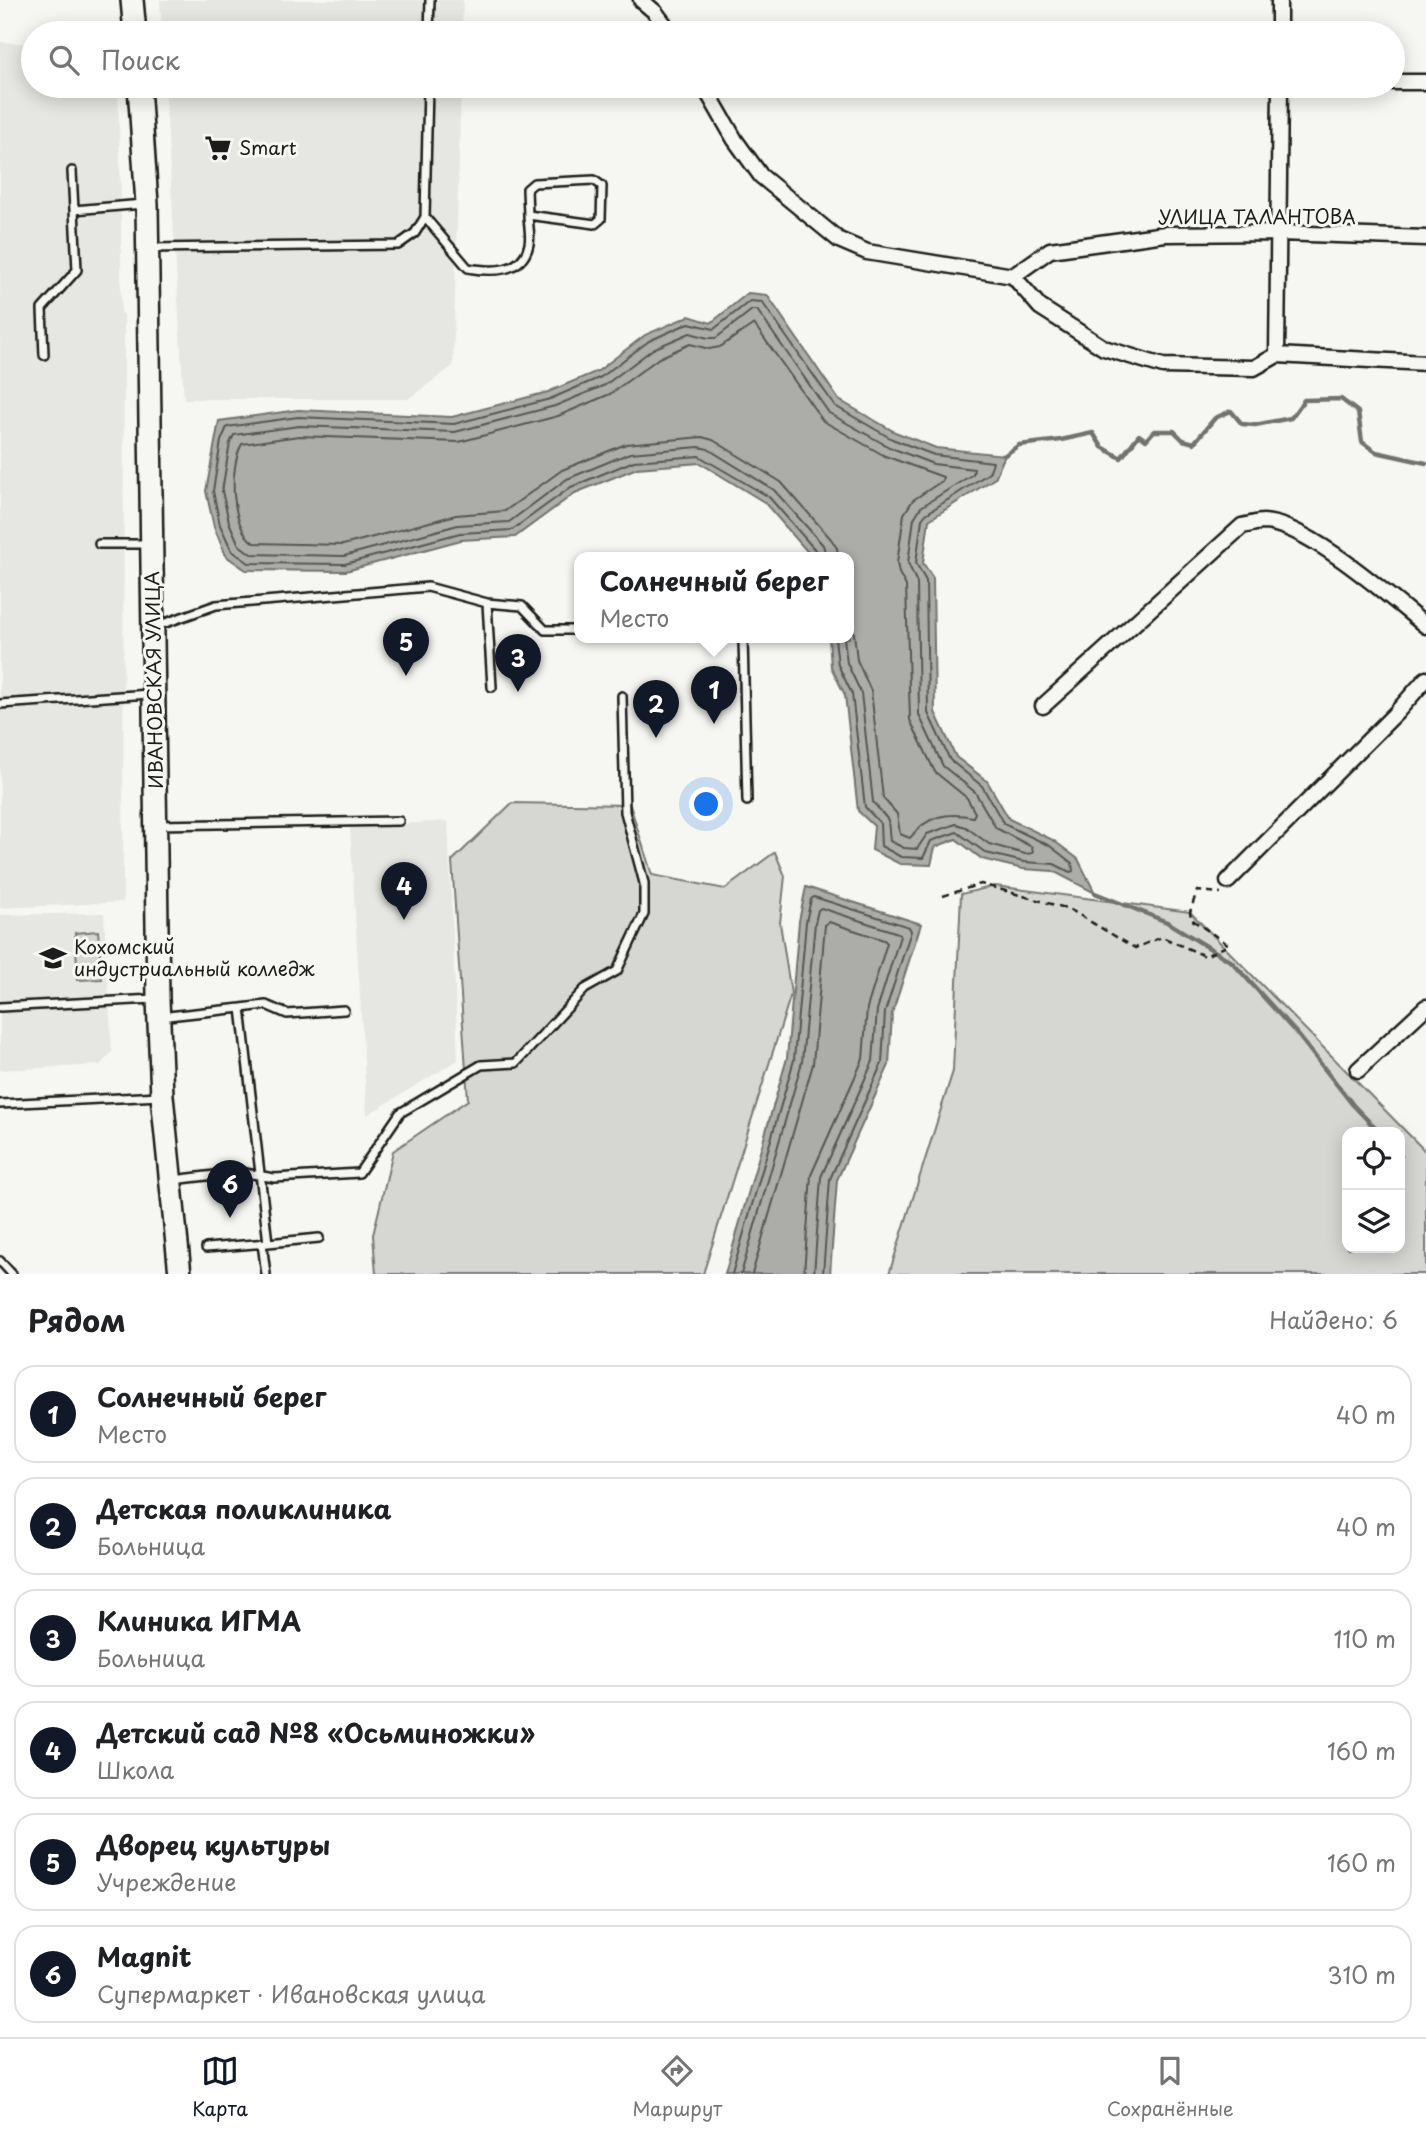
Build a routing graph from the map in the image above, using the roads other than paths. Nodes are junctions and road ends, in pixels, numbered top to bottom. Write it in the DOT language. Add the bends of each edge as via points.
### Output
graph roads {
  1 [pos="132,0"];
  2 [pos="430,0"];
  3 [pos="641,0"];
  4 [pos="1279,0"];
  5 [pos="134,21"];
  6 [pos="429,21"];
  7 [pos="662,21"];
  8 [pos="1279,21"];
  9 [pos="1405,82"];
  10 [pos="1426,82"];
  11 [pos="140,98"];
  12 [pos="428,98"];
  13 [pos="711,98"];
  14 [pos="1280,98"];
  15 [pos="72,171"];
  16 [pos="147,204"];
  17 [pos="74,210"];
  18 [pos="528,215"];
  19 [pos="425,217"];
  20 [pos="1279,233"];
  21 [pos="1426,237"];
  22 [pos="148,248"];
  23 [pos="1013,275"];
  24 [pos="44,355"];
  25 [pos="1277,355"];
  26 [pos="1426,363"];
  27 [pos="99,544"];
  28 [pos="152,544"];
  29 [pos="487,603"];
  30 [pos="1426,626"];
  31 [pos="153,627"];
  32 [pos="574,630"];
  33 [pos="743,643"];
  34 [pos="1426,680"];
  35 [pos="492,687"];
  36 [pos="154,693"];
  37 [pos="622,696"];
  38 [pos="0,704"];
  39 [pos="1042,706"];
  40 [pos="747,801"];
  41 [pos="399,821"];
  42 [pos="156,825"];
  43 [pos="1228,881"];
  44 [pos="0,1007"];
  45 [pos="1426,1007"];
  46 [pos="158,1008"];
  47 [pos="241,1008"];
  48 [pos="344,1010"];
  49 [pos="1358,1070"];
  50 [pos="162,1096"];
  51 [pos="0,1104"];
  52 [pos="260,1176"];
  53 [pos="169,1180"];
  54 [pos="320,1238"];
  55 [pos="265,1243"];
  56 [pos="206,1248"];
  57 [pos="0,1261"];
  58 [pos="12,1274"];
  59 [pos="180,1274"];
  60 [pos="266,1274"];
  1 -- 5 [label="main road"];
  2 -- 6 [label="lane"];
  3 -- 7 [label="street"];
  4 -- 8 [label="street"];
  9 -- 10 [label="street"];
  11 -- 16 [label="main road, ИВАНОВСКАЯ УЛИЦА"];
  12 -- 19 [label="lane"];
  13 -- 23 [label="street" via="761,176 839,240 867,252"];
  14 -- 20 [label="street"];
  15 -- 17 [label="lane"];
  16 -- 17 [label="lane"];
  16 -- 22 [label="main road, ИВАНОВСКАЯ УЛИЦА"];
  17 -- 24 [label="lane" via="77,270 42,309"];
  18 -- 18 [label="lane" via="595,224 601,219 602,186 594,180 534,183 527,189"];
  18 -- 19 [label="lane" via="529,244 520,261 492,272 468,268"];
  19 -- 22 [label="lane" via="415,233 398,245"];
  20 -- 21 [label="street, УЛИЦА ТАЛАНТОВА"];
  20 -- 23 [label="street, УЛИЦА ТАЛАНТОВА" via="1165,234 1050,250"];
  20 -- 25 [label="street"];
  22 -- 28 [label="main road, ИВАНОВСКАЯ УЛИЦА"];
  23 -- 25 [label="street" via="1040,307 1104,348 1163,366 1254,368"];
  25 -- 26 [label="street"];
  27 -- 28 [label="lane"];
  28 -- 31 [label="main road, ИВАНОВСКАЯ УЛИЦА"];
  29 -- 31 [label="lane" via="428,587 216,605"];
  29 -- 32 [label="lane" via="522,606 545,630"];
  29 -- 35 [label="lane"];
  30 -- 39 [label="street" via="1329,550 1265,522 1242,526"];
  31 -- 36 [label="main road, ИВАНОВСКАЯ УЛИЦА"];
  33 -- 40 [label="lane"];
  34 -- 43 [label="street"];
  36 -- 38 [label="lane"];
  36 -- 42 [label="main road, ИВАНОВСКАЯ УЛИЦА"];
  37 -- 52 [label="lane" via="625,812 645,883 643,914 617,971 585,989 516,1063 481,1065 400,1113 359,1173"];
  41 -- 42 [label="lane"];
  42 -- 46 [label="main road, ИВАНОВСКАЯ УЛИЦА"];
  44 -- 46 [label="lane"];
  45 -- 49 [label="street"];
  46 -- 47 [label="lane"];
  46 -- 50 [label="main road, ИВАНОВСКАЯ УЛИЦА"];
  47 -- 48 [label="lane" via="266,1005 287,1014"];
  47 -- 52 [label="lane"];
  50 -- 51 [label="lane"];
  50 -- 53 [label="main road, ИВАНОВСКАЯ УЛИЦА"];
  52 -- 53 [label="lane" via="240,1172"];
  52 -- 55 [label="lane"];
  53 -- 59 [label="main road, ИВАНОВСКАЯ УЛИЦА"];
  54 -- 55 [label="lane"];
  55 -- 56 [label="lane"];
  55 -- 60 [label="lane"];
  57 -- 58 [label="lane"];
}
